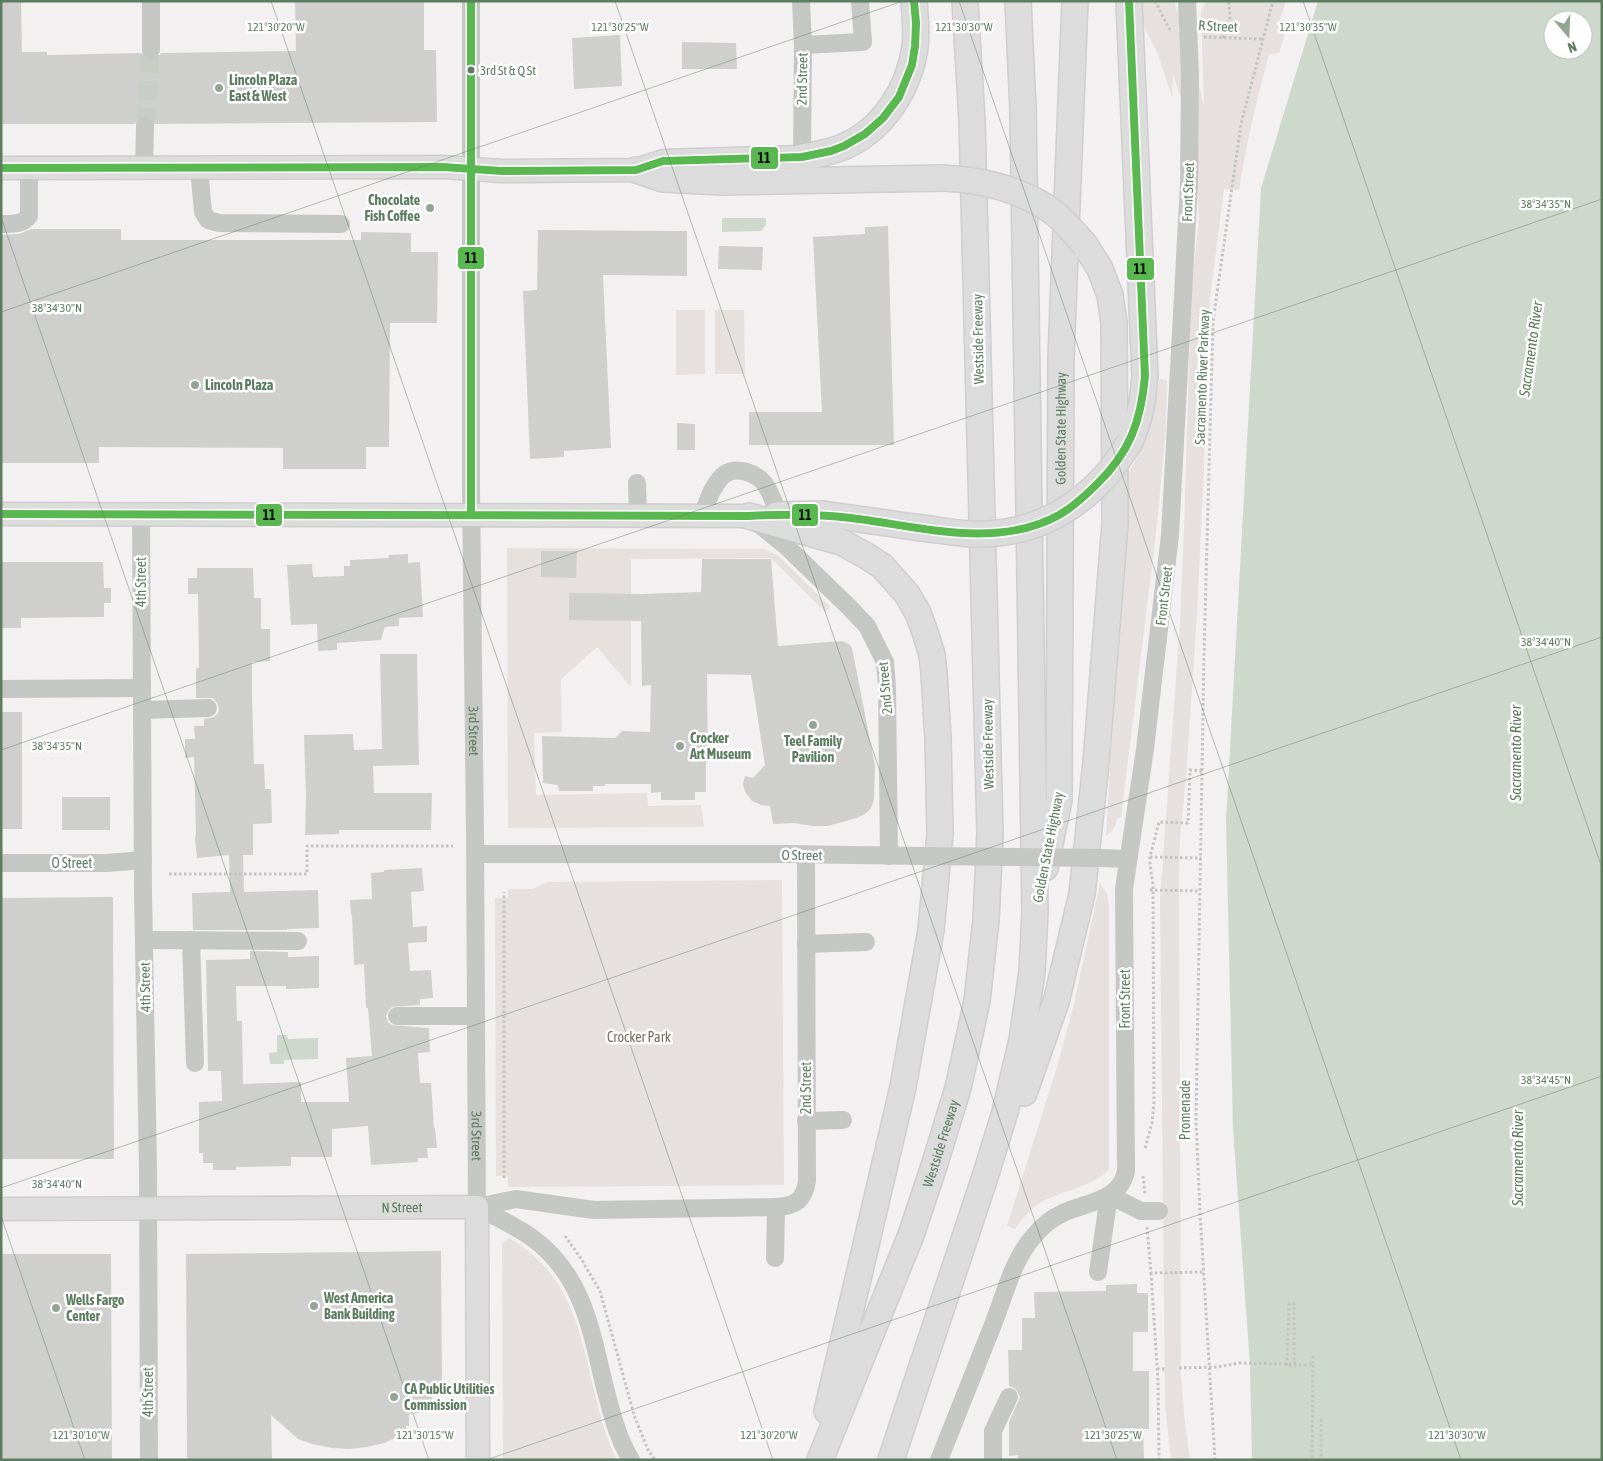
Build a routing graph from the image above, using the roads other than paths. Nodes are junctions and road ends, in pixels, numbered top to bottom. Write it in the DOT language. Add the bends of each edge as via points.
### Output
graph roads {
  1 [pos="151,1"];
  2 [pos="471,1"];
  3 [pos="801,1"];
  4 [pos="860,1"];
  5 [pos="914,1"];
  6 [pos="965,1"];
  7 [pos="1018,1"];
  8 [pos="1075,1"];
  9 [pos="1129,1"];
  10 [pos="1187,1"];
  11 [pos="803,45"];
  12 [pos="151,50"];
  13 [pos="145,126"];
  14 [pos="802,157"];
  15 [pos="1,168"];
  16 [pos="29,168"];
  17 [pos="144,168"];
  18 [pos="199,168"];
  19 [pos="470,169"];
  20 [pos="636,170"];
  21 [pos="1,224"];
  22 [pos="341,224"];
  23 [pos="637,483"];
  24 [pos="1,514"];
  25 [pos="141,515"];
  26 [pos="472,515"];
  27 [pos="638,515"];
  28 [pos="703,515"];
  29 [pos="779,515"];
  30 [pos="749,516"];
  31 [pos="142,688"];
  32 [pos="1,689"];
  33 [pos="208,708"];
  34 [pos="142,710"];
  35 [pos="476,854"];
  36 [pos="806,855"];
  37 [pos="889,856"];
  38 [pos="1128,858"];
  39 [pos="143,860"];
  40 [pos="1,863"];
  41 [pos="1035,912"];
  42 [pos="144,940"];
  43 [pos="191,940"];
  44 [pos="298,941"];
  45 [pos="866,942"];
  46 [pos="806,944"];
  47 [pos="397,1016"];
  48 [pos="476,1016"];
  49 [pos="195,1063"];
  50 [pos="843,1120"];
  51 [pos="806,1121"];
  52 [pos="985,1177"];
  53 [pos="1114,1192"];
  54 [pos="800,1200"];
  55 [pos="148,1207"];
  56 [pos="477,1207"];
  57 [pos="776,1207"];
  58 [pos="1,1209"];
  59 [pos="1159,1211"];
  60 [pos="775,1258"];
  61 [pos="1098,1272"];
  62 [pos="1009,1397"];
  63 [pos="149,1460"];
  64 [pos="478,1460"];
  65 [pos="631,1460"];
  66 [pos="815,1460"];
  67 [pos="820,1460"];
  68 [pos="891,1460"];
  69 [pos="939,1460"];
  70 [pos="993,1460"];
  1 -- 12 [label="street"];
  2 -- 19 [label="street, 3rd Street"];
  3 -- 11 [label="street, 2nd Street"];
  4 -- 11 [label="street" via="863,42"];
  5 -- 14 [label="highway" via="916,23 912,64 891,107 876,125 856,140 831,151"];
  6 -- 67 [label="highway, Westside Freeway" via="972,121 990,834 978,1001 958,1088 911,1235"];
  7 -- 41 [label="highway" via="1023,110"];
  8 -- 41 [label="highway, Golden State Highway" via="1061,357 1059,800"];
  9 -- 29 [label="highway, bridge" via="1145,376 1139,422 1130,442 1109,472 1060,514 1032,526 1000,533 972,534 823,514"];
  10 -- 38 [label="street, Front Street" via="1180,35 1190,108 1189,184 1170,535 1145,749"];
  11 -- 14 [label="street, 2nd Street"];
  13 -- 17 [label="street"];
  14 -- 20 [label="main road" via="663,161"];
  15 -- 16 [label="main road"];
  16 -- 17 [label="main road"];
  16 -- 21 [label="street" via="29,216 17,224"];
  17 -- 18 [label="main road"];
  18 -- 19 [label="main road"];
  18 -- 22 [label="street" via="203,212 208,220 219,223"];
  19 -- 20 [label="main road"];
  19 -- 26 [label="street, 3rd Street"];
  20 -- 52 [label="highway, bridge" via="664,180 944,178 983,182 1033,199 1047,208 1085,245 1100,269 1110,295 1114,323 1115,524 1082,894 1056,1002 1023,1096"];
  23 -- 27 [label="street"];
  24 -- 25 [label="main road"];
  25 -- 26 [label="main road"];
  25 -- 31 [label="street, 4th Street"];
  26 -- 27 [label="main road"];
  26 -- 35 [label="street, 3rd Street"];
  27 -- 28 [label="main road"];
  28 -- 29 [label="street" via="712,490 719,481 726,474 741,471 760,478"];
  28 -- 30 [label="main road"];
  29 -- 30 [label="highway"];
  30 -- 37 [label="street, 2nd Street" via="786,546 867,626 885,662"];
  30 -- 66 [label="highway" via="841,542 882,566 918,613 932,655 934,673 940,834 931,930 903,1087"];
  31 -- 32 [label="street"];
  31 -- 34 [label="street, 4th Street"];
  33 -- 34 [label="street"];
  34 -- 39 [label="street, 4th Street"];
  35 -- 36 [label="street, O Street"];
  35 -- 48 [label="street, 3rd Street"];
  36 -- 37 [label="street, O Street"];
  36 -- 46 [label="street, 2nd Street"];
  37 -- 38 [label="street, O Street, bridge"];
  38 -- 53 [label="street, Front Street" via="1124,895 1126,1171"];
  39 -- 40 [label="street, O Street"];
  39 -- 42 [label="street, 4th Street"];
  41 -- 52 [label="highway" via="1032,972 1022,1040"];
  42 -- 43 [label="street"];
  42 -- 55 [label="street, 4th Street"];
  43 -- 44 [label="street"];
  43 -- 49 [label="street"];
  45 -- 46 [label="street"];
  46 -- 51 [label="street, 2nd Street"];
  47 -- 48 [label="street"];
  48 -- 56 [label="street, 3rd Street"];
  50 -- 51 [label="street"];
  51 -- 54 [label="street, 2nd Street" via="807,1181"];
  52 -- 68 [label="highway"];
  53 -- 59 [label="street" via="1141,1212"];
  53 -- 61 [label="street, Front Street"];
  53 -- 69 [label="street" via="1056,1216 1026,1245"];
  54 -- 57 [label="street, N Street"];
  55 -- 56 [label="main road, N Street"];
  55 -- 58 [label="main road, N Street"];
  55 -- 63 [label="street, 4th Street"];
  56 -- 57 [label="street, N Street" via="516,1199 594,1210"];
  56 -- 64 [label="main road, 3rd Street"];
  56 -- 65 [label="street" via="532,1238 552,1255 570,1278 586,1315 617,1432"];
  57 -- 60 [label="street"];
  62 -- 70 [label="street" via="994,1431"];
}
